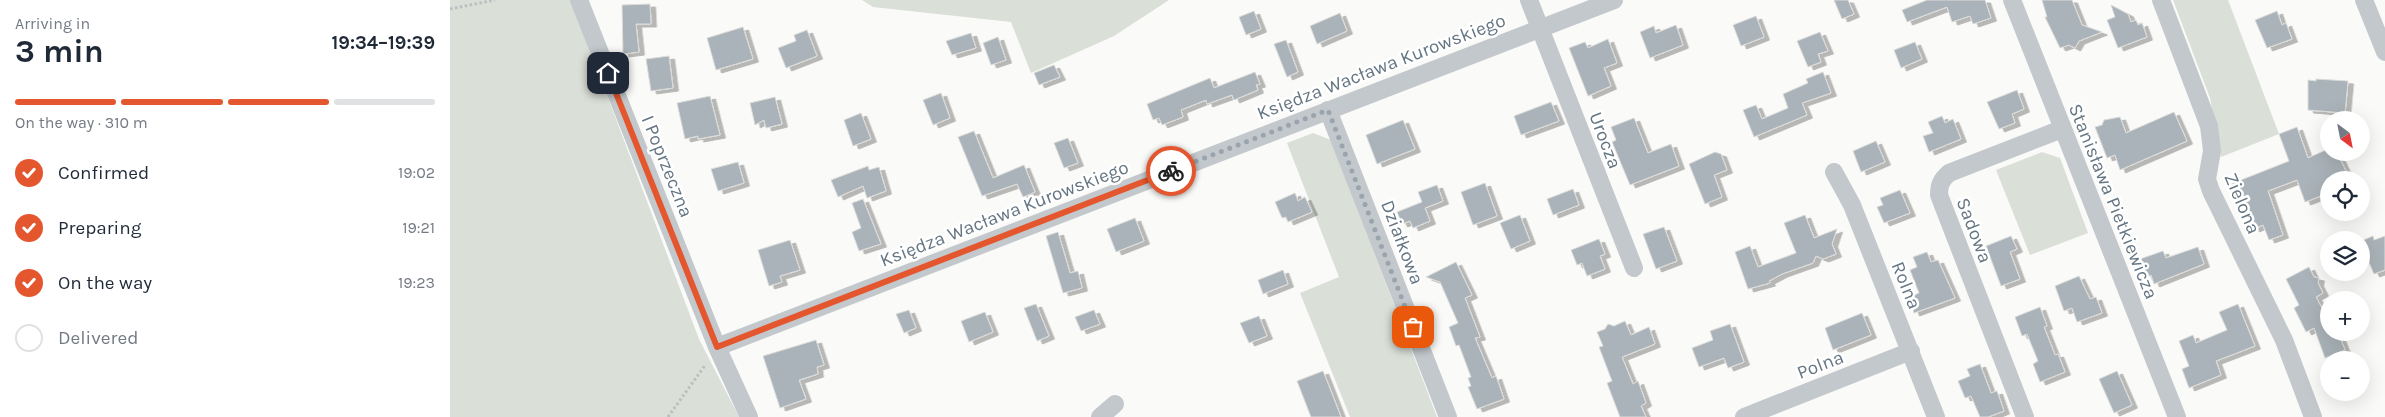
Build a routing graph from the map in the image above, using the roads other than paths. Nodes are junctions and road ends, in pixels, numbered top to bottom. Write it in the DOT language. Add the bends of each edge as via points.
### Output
graph roads {
  1 [pos="579,0"];
  2 [pos="1529,0"];
  3 [pos="1614,0"];
  4 [pos="2012,0"];
  5 [pos="2161,0"];
  6 [pos="2364,0"];
  7 [pos="1540,28"];
  8 [pos="2385,52"];
  9 [pos="1328,110"];
  10 [pos="2062,129"];
  11 [pos="1834,172"];
  12 [pos="1634,268"];
  13 [pos="717,347"];
  14 [pos="1911,351"];
  15 [pos="1115,404"];
  16 [pos="749,417"];
  17 [pos="1100,417"];
  18 [pos="1448,417"];
  19 [pos="1744,417"];
  20 [pos="1936,417"];
  21 [pos="2024,417"];
  22 [pos="2178,417"];
  23 [pos="2313,417"];
  1 -- 13 [label="street, I Poprzeczna"];
  2 -- 7 [label="street, Urocza"];
  3 -- 7 [label="street, Księdza Wacława Kurowskiego"];
  4 -- 10 [label="street, Stanisława Pietkiewicza"];
  5 -- 23 [label="street, Zielona" via="2209,126 2212,151 2207,179 2211,191 2284,340"];
  6 -- 8 [label="street"];
  7 -- 9 [label="street, Księdza Wacława Kurowskiego"];
  7 -- 12 [label="street, Urocza"];
  9 -- 13 [label="street, Księdza Wacława Kurowskiego"];
  9 -- 18 [label="street, Działkowa"];
  10 -- 21 [label="street, Sadowa" via="1949,173 1939,186 1939,195"];
  10 -- 22 [label="street, Stanisława Pietkiewicza"];
  11 -- 14 [label="street, Rolna" via="1852,205"];
  13 -- 16 [label="street, I Poprzeczna"];
  14 -- 19 [label="street, Polna"];
  14 -- 20 [label="street, Rolna"];
  15 -- 17 [label="street"];
}
